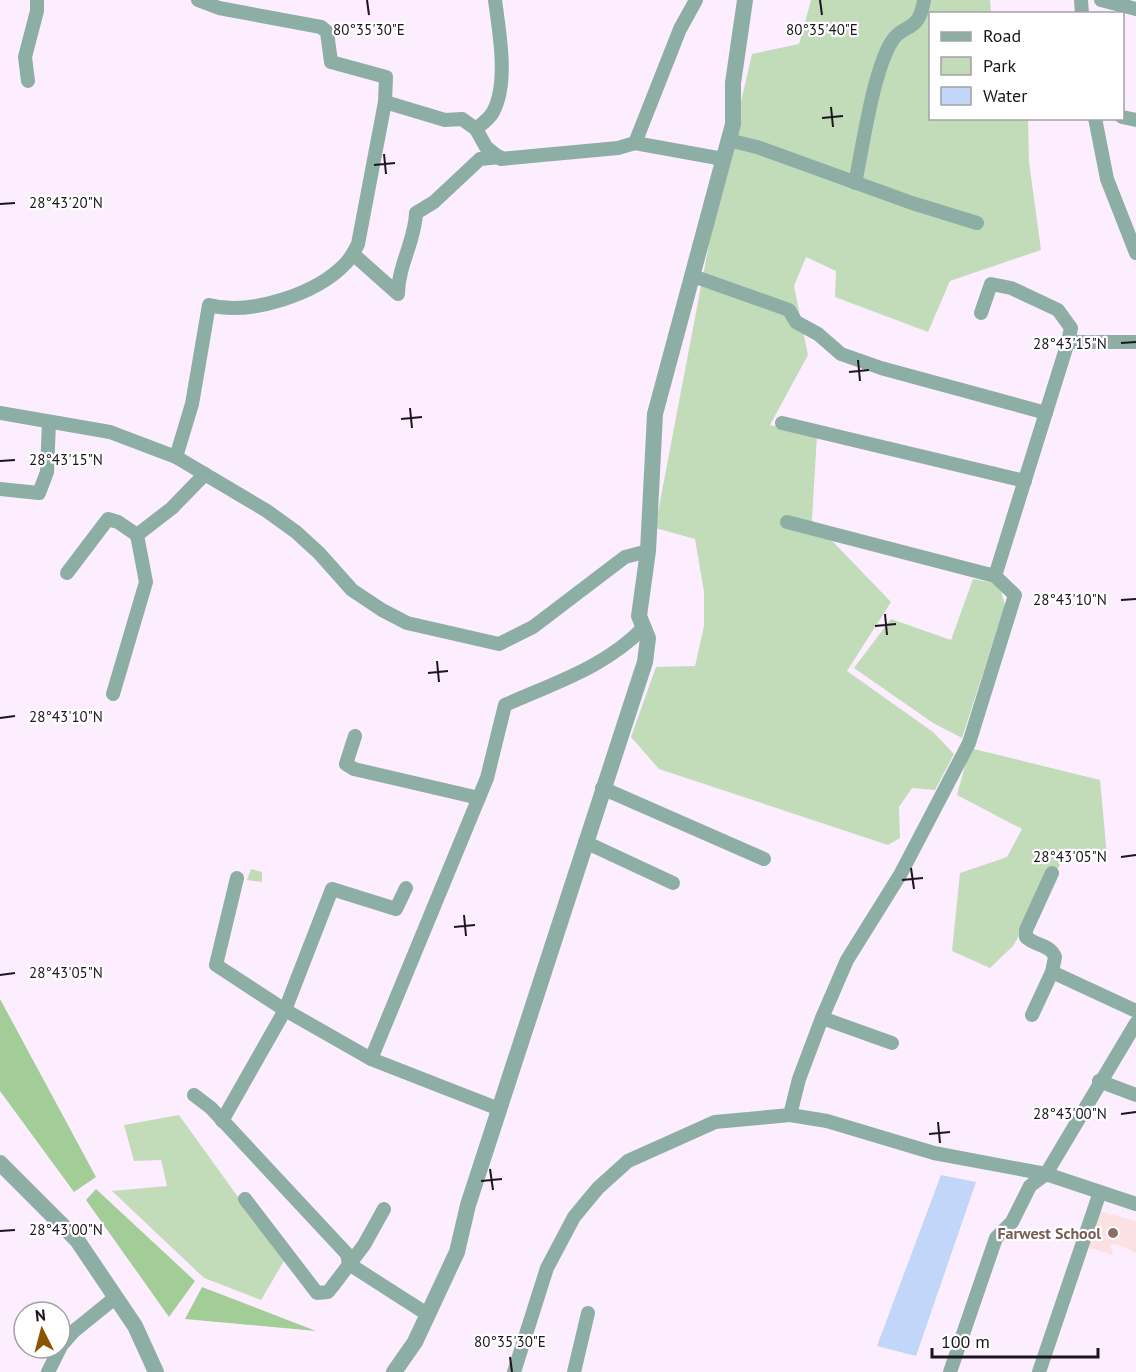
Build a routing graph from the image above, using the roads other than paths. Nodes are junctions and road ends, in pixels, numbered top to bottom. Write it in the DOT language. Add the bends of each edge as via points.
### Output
graph roads {
  1 [pos="37,0"];
  2 [pos="198,0"];
  3 [pos="495,0"];
  4 [pos="696,0"];
  5 [pos="746,0"];
  6 [pos="924,0"];
  7 [pos="1101,0"];
  8 [pos="1136,9"];
  9 [pos="28,81"];
  10 [pos="385,102"];
  11 [pos="1095,120"];
  12 [pos="476,129"];
  13 [pos="728,140"];
  14 [pos="635,142"];
  15 [pos="500,157"];
  16 [pos="723,159"];
  17 [pos="855,183"];
  18 [pos="976,223"];
  19 [pos="1136,253"];
  20 [pos="353,254"];
  21 [pos="693,276"];
  22 [pos="981,313"];
  23 [pos="1068,342"];
  24 [pos="1136,342"];
  25 [pos="0,413"];
  26 [pos="1046,413"];
  27 [pos="49,422"];
  28 [pos="782,423"];
  29 [pos="176,457"];
  30 [pos="205,474"];
  31 [pos="1025,481"];
  32 [pos="0,489"];
  33 [pos="787,522"];
  34 [pos="137,535"];
  35 [pos="648,551"];
  36 [pos="67,573"];
  37 [pos="995,576"];
  38 [pos="644,627"];
  39 [pos="112,694"];
  40 [pos="355,736"];
  41 [pos="602,788"];
  42 [pos="479,798"];
  43 [pos="585,842"];
  44 [pos="764,859"];
  45 [pos="1052,873"];
  46 [pos="237,878"];
  47 [pos="673,883"];
  48 [pos="405,888"];
  49 [pos="1052,972"];
  50 [pos="285,1010"];
  51 [pos="1136,1011"];
  52 [pos="1032,1015"];
  53 [pos="822,1018"];
  54 [pos="1136,1023"];
  55 [pos="892,1043"];
  56 [pos="371,1059"];
  57 [pos="1099,1081"];
  58 [pos="194,1095"];
  59 [pos="1136,1095"];
  60 [pos="499,1109"];
  61 [pos="790,1115"];
  62 [pos="222,1121"];
  63 [pos="0,1163"];
  64 [pos="1046,1174"];
  65 [pos="1100,1192"];
  66 [pos="245,1199"];
  67 [pos="1136,1204"];
  68 [pos="384,1209"];
  69 [pos="349,1264"];
  70 [pos="116,1297"];
  71 [pos="588,1313"];
  72 [pos="427,1314"];
  73 [pos="72,1333"];
  74 [pos="156,1372"];
  75 [pos="394,1372"];
  76 [pos="514,1372"];
  77 [pos="574,1372"];
  78 [pos="950,1372"];
  79 [pos="1039,1372"];
  1 -- 9 [label="street" via="25,57"];
  2 -- 10 [label="street" via="219,8 321,27 327,32 331,62 386,77"];
  3 -- 12 [label="street" via="502,67 492,114"];
  4 -- 14 [label="street" via="680,29"];
  5 -- 13 [label="street"];
  6 -- 17 [label="street" via="922,14 912,27 893,39 882,65"];
  7 -- 8 [label="street"];
  10 -- 12 [label="street" via="445,120 462,119"];
  10 -- 20 [label="street"];
  11 -- 19 [label="street" via="1107,179"];
  12 -- 15 [label="street" via="486,147"];
  13 -- 16 [label="street"];
  13 -- 17 [label="street"];
  14 -- 15 [label="street" via="618,148"];
  14 -- 16 [label="street"];
  15 -- 20 [label="street" via="480,159 434,202 416,213 398,280 398,294"];
  16 -- 21 [label="street"];
  17 -- 18 [label="street"];
  20 -- 29 [label="street" via="338,271 316,285 266,305 224,309 209,305 192,404"];
  21 -- 26 [label="street" via="789,310 796,322 841,354"];
  21 -- 35 [label="street" via="656,414"];
  22 -- 23 [label="street" via="992,284 1011,288 1058,310 1071,328"];
  23 -- 24 [label="street"];
  23 -- 26 [label="street"];
  25 -- 27 [label="street"];
  26 -- 31 [label="street"];
  27 -- 29 [label="street" via="110,432"];
  27 -- 32 [label="street" via="47,472 39,493"];
  28 -- 31 [label="street"];
  29 -- 30 [label="street"];
  30 -- 34 [label="street" via="172,508"];
  30 -- 35 [label="street" via="296,532 352,590 382,610 407,623 499,644 533,627 625,557"];
  31 -- 37 [label="street"];
  33 -- 37 [label="street"];
  34 -- 36 [label="street" via="108,519"];
  34 -- 39 [label="street" via="146,582"];
  35 -- 38 [label="street" via="639,616"];
  37 -- 53 [label="street" via="1015,595 969,743 900,875 847,960"];
  38 -- 41 [label="street" via="648,638 645,662"];
  38 -- 42 [label="street" via="628,644 597,664 505,705"];
  40 -- 42 [label="street" via="346,764 354,769"];
  41 -- 43 [label="street"];
  41 -- 44 [label="street"];
  42 -- 56 [label="street"];
  43 -- 47 [label="street"];
  43 -- 60 [label="street"];
  45 -- 49 [label="street" via="1026,930 1031,942 1054,953"];
  46 -- 50 [label="street" via="216,965"];
  48 -- 50 [label="street" via="396,909 332,889"];
  49 -- 51 [label="street"];
  49 -- 52 [label="street"];
  50 -- 56 [label="street"];
  50 -- 62 [label="street"];
  53 -- 55 [label="street"];
  53 -- 61 [label="street"];
  54 -- 57 [label="street"];
  56 -- 60 [label="street"];
  57 -- 59 [label="street"];
  57 -- 64 [label="street"];
  58 -- 62 [label="street"];
  60 -- 72 [label="street" via="457,1252"];
  61 -- 64 [label="street" via="826,1121 934,1153"];
  61 -- 76 [label="street" via="715,1122 628,1161 598,1188 574,1217 547,1268"];
  62 -- 69 [label="street" via="346,1254"];
  63 -- 70 [label="street" via="76,1240"];
  64 -- 65 [label="street"];
  64 -- 78 [label="street" via="1030,1186 1012,1222 996,1238"];
  65 -- 67 [label="street"];
  65 -- 79 [label="street"];
  66 -- 69 [label="street" via="317,1293 328,1292"];
  68 -- 69 [label="street"];
  69 -- 72 [label="street"];
  70 -- 73 [label="street"];
  70 -- 74 [label="street" via="135,1326"];
  71 -- 77 [label="street"];
  72 -- 75 [label="street" via="415,1342"];
}
